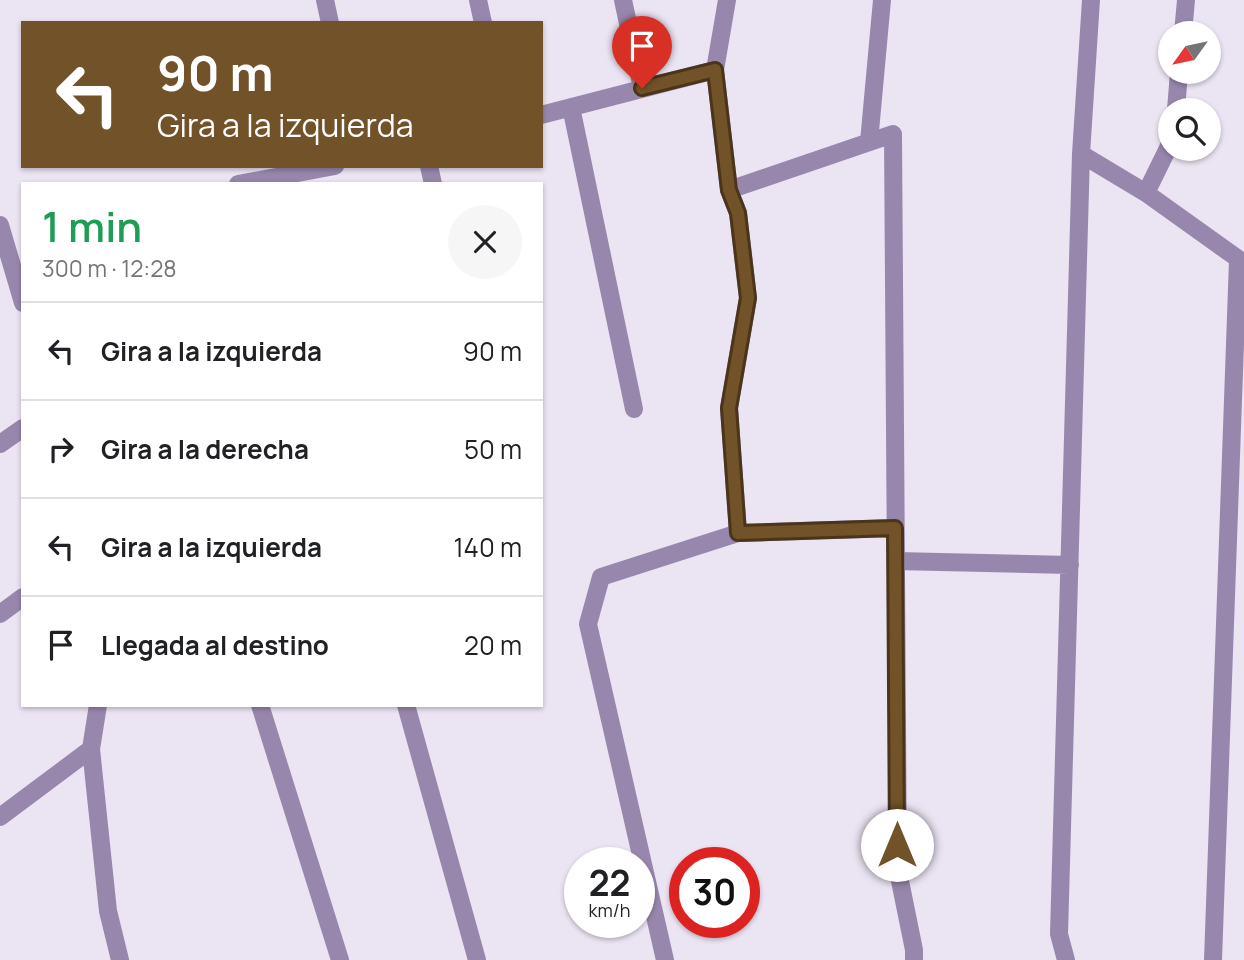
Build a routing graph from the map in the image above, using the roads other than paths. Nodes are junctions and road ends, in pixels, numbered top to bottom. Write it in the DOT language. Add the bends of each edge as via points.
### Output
graph roads {
  1 [pos="325,0"];
  2 [pos="478,0"];
  3 [pos="623,0"];
  4 [pos="727,0"];
  5 [pos="882,0"];
  6 [pos="1091,0"];
  7 [pos="1186,0"];
  8 [pos="330,21"];
  9 [pos="483,21"];
  10 [pos="1184,21"];
  11 [pos="715,70"];
  12 [pos="642,88"];
  13 [pos="571,107"];
  14 [pos="543,114"];
  15 [pos="869,142"];
  16 [pos="1081,154"];
  17 [pos="1162,161"];
  18 [pos="324,168"];
  19 [pos="249,182"];
  20 [pos="729,190"];
  21 [pos="1146,193"];
  22 [pos="0,225"];
  23 [pos="15,248"];
  24 [pos="1241,261"];
  25 [pos="21,289"];
  26 [pos="634,409"];
  27 [pos="21,429"];
  28 [pos="0,444"];
  29 [pos="895,528"];
  30 [pos="738,533"];
  31 [pos="896,561"];
  32 [pos="1070,565"];
  33 [pos="21,598"];
  34 [pos="0,614"];
  35 [pos="98,707"];
  36 [pos="261,707"];
  37 [pos="407,707"];
  38 [pos="91,749"];
  39 [pos="0,817"];
  40 [pos="120,960"];
  41 [pos="340,960"];
  42 [pos="477,960"];
  43 [pos="664,960"];
  44 [pos="914,960"];
  45 [pos="1066,960"];
  46 [pos="1213,960"];
  1 -- 8 [label="street"];
  2 -- 9 [label="street"];
  3 -- 12 [label="street"];
  4 -- 11 [label="street"];
  5 -- 15 [label="street"];
  6 -- 16 [label="street"];
  7 -- 10 [label="street"];
  11 -- 12 [label="street"];
  11 -- 20 [label="street"];
  12 -- 13 [label="street"];
  13 -- 14 [label="street"];
  13 -- 26 [label="street"];
  15 -- 20 [label="street"];
  15 -- 29 [label="street" via="893,134"];
  16 -- 21 [label="street"];
  16 -- 32 [label="street"];
  17 -- 21 [label="street"];
  18 -- 19 [label="street"];
  20 -- 30 [label="street" via="738,213 748,298 729,408"];
  21 -- 24 [label="street"];
  22 -- 23 [label="street"];
  23 -- 25 [label="street"];
  24 -- 46 [label="street"];
  27 -- 28 [label="street"];
  29 -- 30 [label="street"];
  29 -- 31 [label="street"];
  30 -- 43 [label="street" via="601,577 588,624"];
  31 -- 32 [label="street"];
  31 -- 44 [label="street" via="898,871"];
  32 -- 45 [label="street" via="1059,934"];
  33 -- 34 [label="street"];
  35 -- 38 [label="street"];
  36 -- 41 [label="street"];
  37 -- 42 [label="street"];
  38 -- 39 [label="street"];
  38 -- 40 [label="street" via="108,911"];
}
